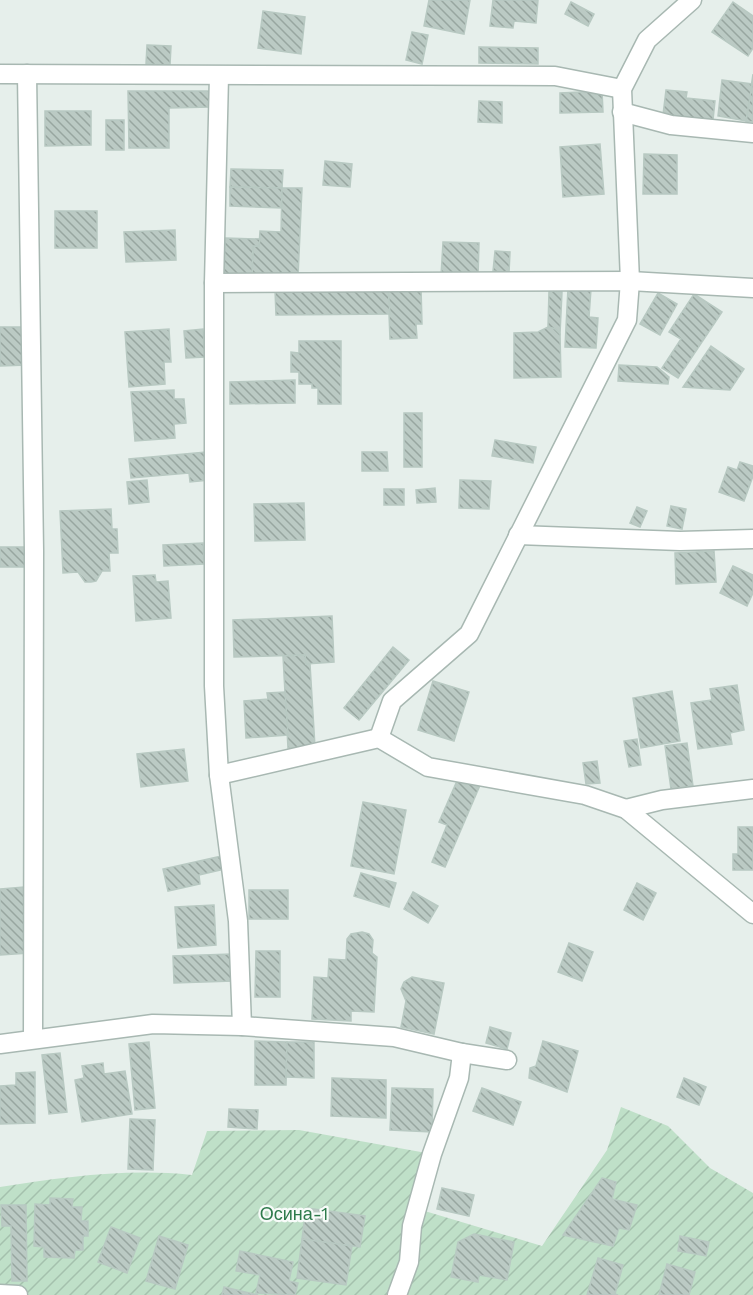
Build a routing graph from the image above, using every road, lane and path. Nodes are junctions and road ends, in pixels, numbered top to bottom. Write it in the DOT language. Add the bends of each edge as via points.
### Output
graph roads {
  1 [pos="692,0"];
  2 [pos="0,74"];
  3 [pos="27,74"];
  4 [pos="219,76"];
  5 [pos="622,89"];
  6 [pos="622,112"];
  7 [pos="753,133"];
  8 [pos="630,281"];
  9 [pos="214,284"];
  10 [pos="753,288"];
  11 [pos="518,535"];
  12 [pos="753,539"];
  13 [pos="379,738"];
  14 [pos="219,776"];
  15 [pos="753,789"];
  16 [pos="626,809"];
  17 [pos="753,914"];
  18 [pos="242,1026"];
  19 [pos="33,1039"];
  20 [pos="0,1044"];
  21 [pos="462,1053"];
  22 [pos="507,1060"];
  23 [pos="0,1294"];
  24 [pos="18,1295"];
  25 [pos="397,1295"];
  1 -- 5 [label="street" via="647,40"];
  2 -- 3 [label="street"];
  3 -- 4 [label="street"];
  3 -- 19 [label="street" via="34,551"];
  4 -- 5 [label="street" via="555,76"];
  4 -- 9 [label="street"];
  5 -- 6 [label="street"];
  6 -- 7 [label="street" via="671,124"];
  6 -- 8 [label="street"];
  8 -- 9 [label="street"];
  8 -- 10 [label="street"];
  8 -- 11 [label="street" via="627,320"];
  9 -- 14 [label="street" via="214,675"];
  11 -- 12 [label="street" via="680,541"];
  11 -- 13 [label="street" via="469,634 392,701"];
  13 -- 14 [label="street"];
  13 -- 16 [label="street" via="428,766 585,795"];
  14 -- 18 [label="street" via="238,921"];
  15 -- 16 [label="street" via="662,800"];
  16 -- 17 [label="street"];
  18 -- 19 [label="street" via="153,1024"];
  18 -- 21 [label="street" via="394,1038"];
  19 -- 20 [label="street"];
  21 -- 22 [label="street"];
  21 -- 25 [label="street" via="459,1078 434,1147 412,1226 409,1262"];
  23 -- 24 [label="street"];
}
